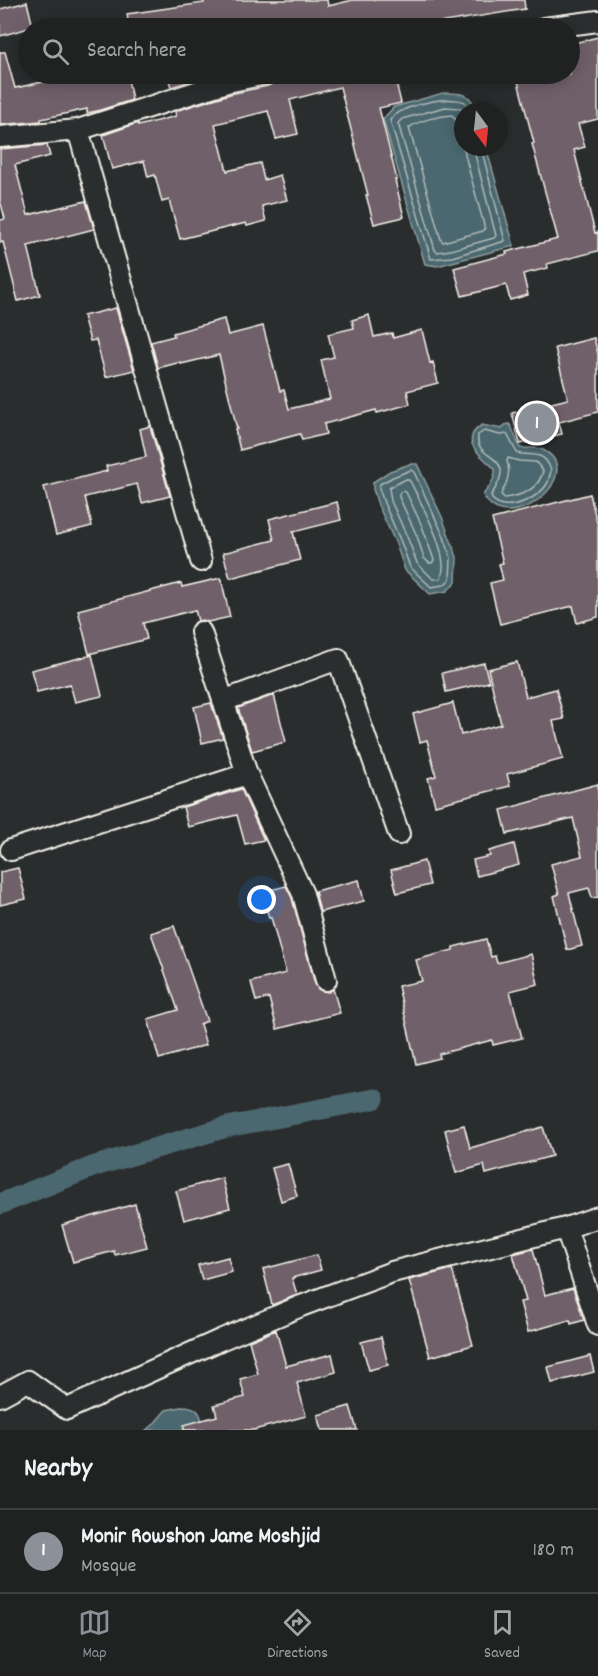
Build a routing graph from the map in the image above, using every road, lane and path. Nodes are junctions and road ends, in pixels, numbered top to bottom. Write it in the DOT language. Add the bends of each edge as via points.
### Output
graph roads {
  1 [pos="598,21"];
  2 [pos="580,23"];
  3 [pos="221,84"];
  4 [pos="78,130"];
  5 [pos="0,137"];
  6 [pos="201,561"];
  7 [pos="201,632"];
  8 [pos="223,701"];
  9 [pos="247,774"];
  10 [pos="399,834"];
  11 [pos="11,850"];
  12 [pos="326,981"];
  13 [pos="598,1217"];
  14 [pos="566,1228"];
  15 [pos="598,1325"];
  16 [pos="0,1396"];
  1 -- 2 [label="street"];
  3 -- 4 [label="street"];
  4 -- 5 [label="street"];
  4 -- 6 [label="street"];
  7 -- 8 [label="street"];
  8 -- 9 [label="street"];
  8 -- 10 [label="street" via="338,659"];
  9 -- 11 [label="street"];
  9 -- 12 [label="street" via="303,894"];
  13 -- 14 [label="street"];
  14 -- 15 [label="street"];
  14 -- 16 [label="street" via="392,1272 260,1323 67,1409 28,1381"];
}
